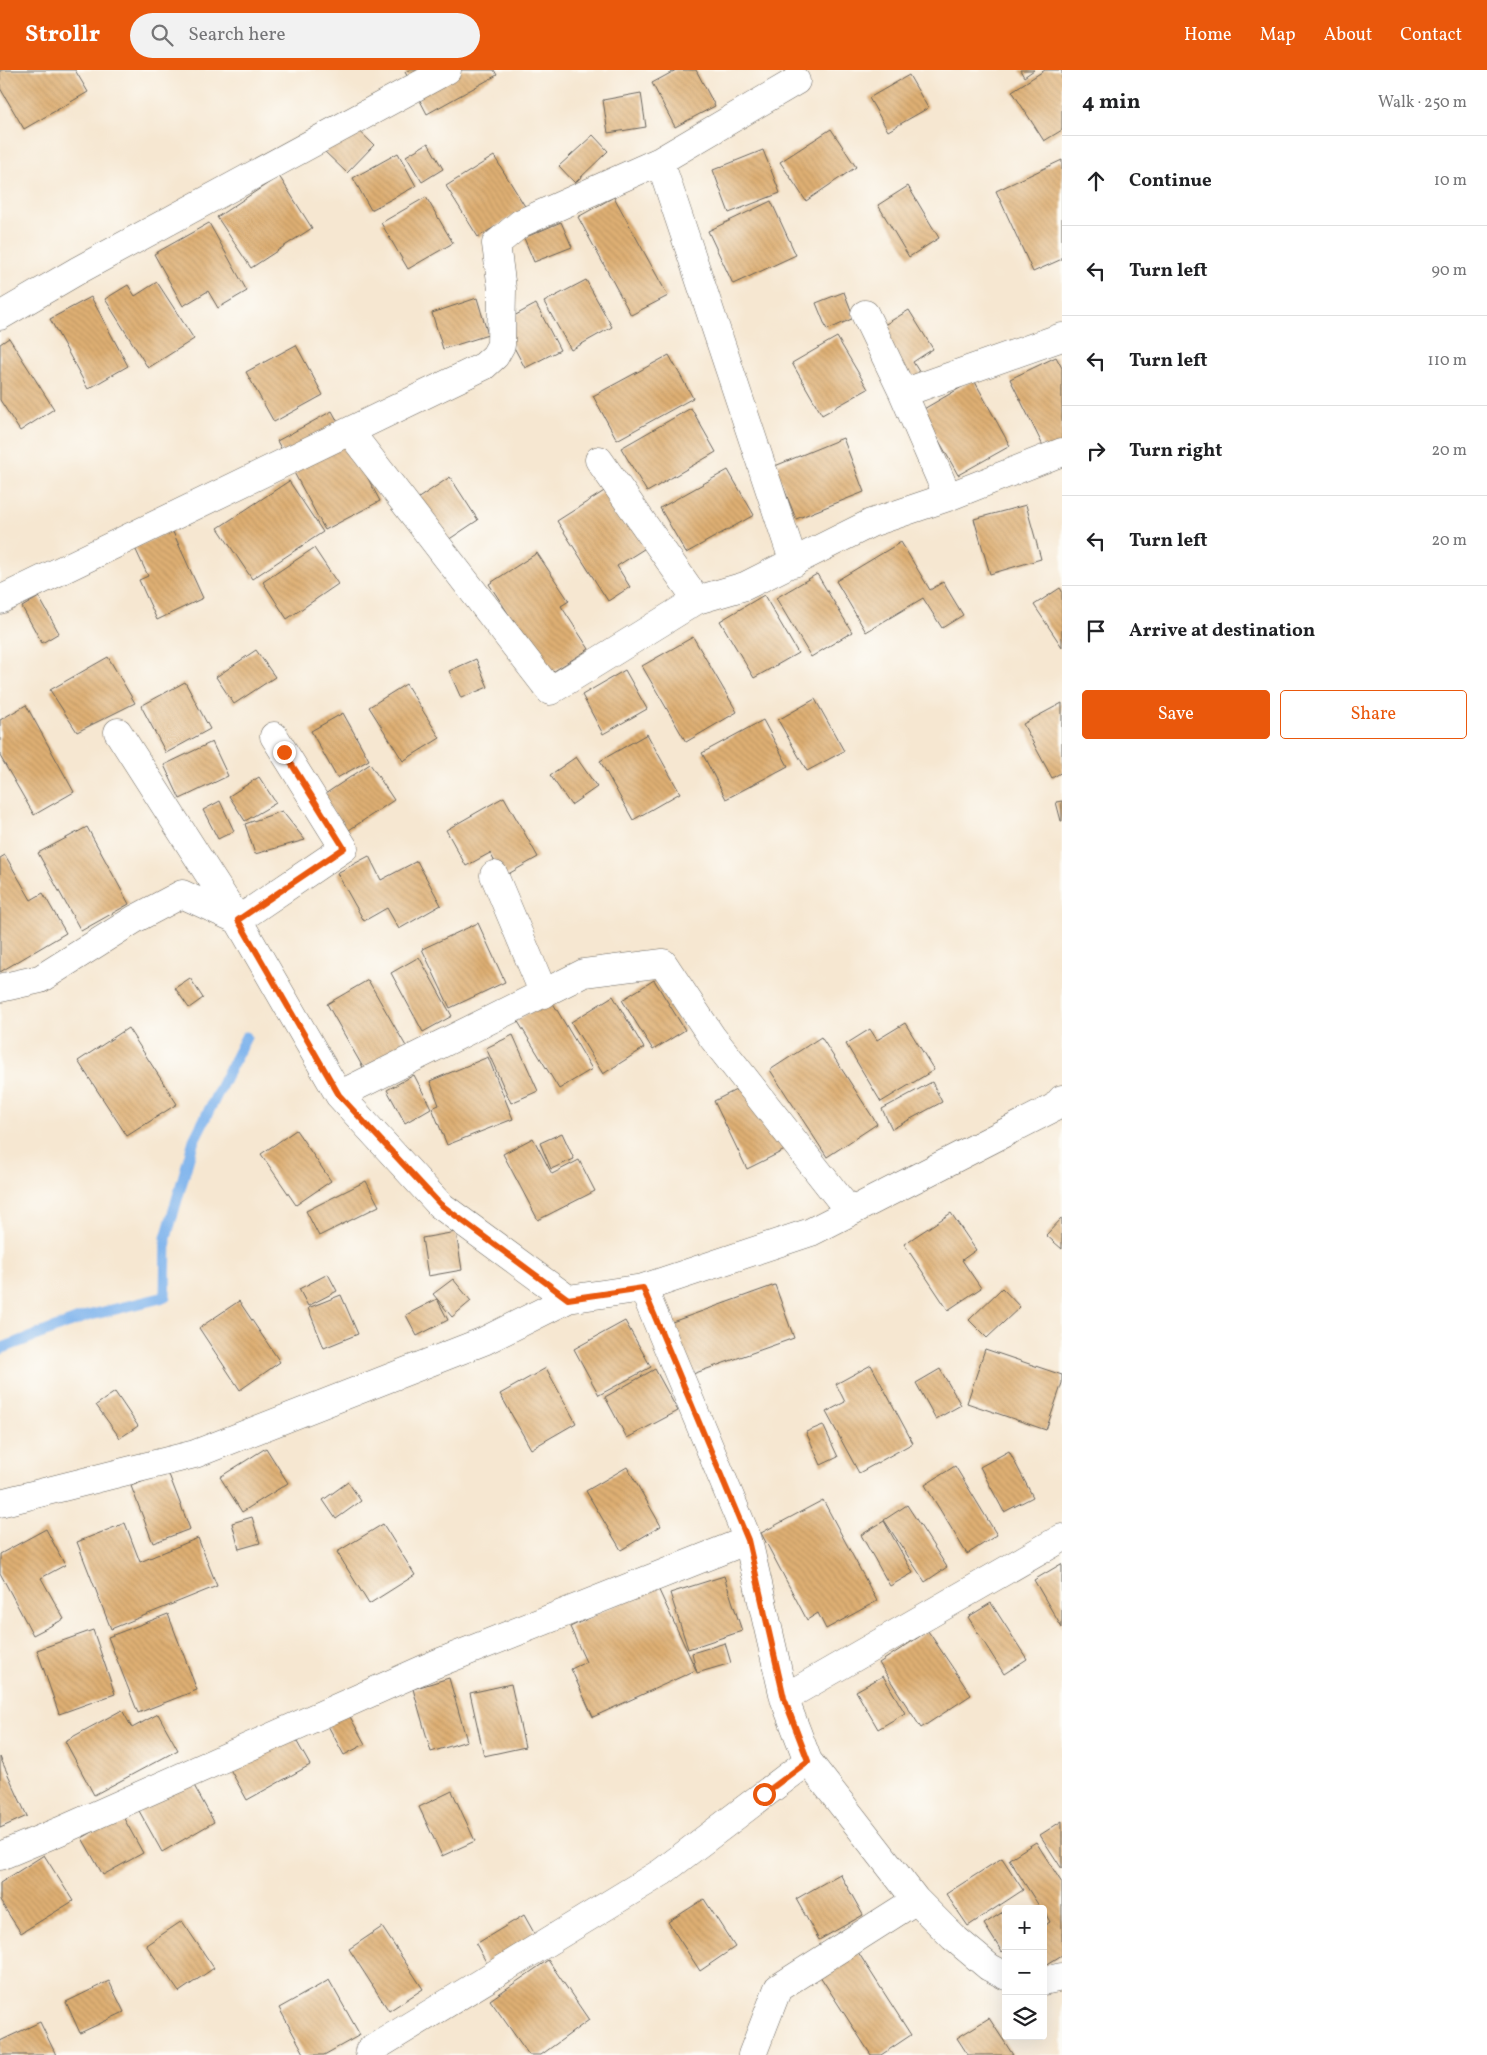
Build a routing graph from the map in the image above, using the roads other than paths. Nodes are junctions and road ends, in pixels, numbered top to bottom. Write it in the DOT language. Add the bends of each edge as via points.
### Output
graph roads {
  1 [pos="447,70"];
  2 [pos="800,74"];
  3 [pos="660,161"];
  4 [pos="865,314"];
  5 [pos="0,316"];
  6 [pos="1062,337"];
  7 [pos="903,393"];
  8 [pos="350,432"];
  9 [pos="1062,452"];
  10 [pos="600,460"];
  11 [pos="948,497"];
  12 [pos="794,563"];
  13 [pos="0,600"];
  14 [pos="697,600"];
  15 [pos="118,732"];
  16 [pos="274,736"];
  17 [pos="494,875"];
  18 [pos="238,920"];
  19 [pos="0,988"];
  20 [pos="544,994"];
  21 [pos="339,1095"];
  22 [pos="1062,1099"];
  23 [pos="850,1212"];
  24 [pos="643,1288"];
  25 [pos="568,1299"];
  26 [pos="0,1503"];
  27 [pos="1062,1538"];
  28 [pos="748,1540"];
  29 [pos="784,1698"];
  30 [pos="808,1761"];
  31 [pos="0,1856"];
  32 [pos="916,1900"];
  33 [pos="1002,1974"];
  34 [pos="1062,1977"];
  35 [pos="1047,1980"];
  36 [pos="369,2051"];
  37 [pos="752,2055"];
  1 -- 5 [label="street"];
  2 -- 3 [label="street"];
  3 -- 8 [label="street" via="521,223 496,244 502,288 500,345 495,356 484,366"];
  3 -- 12 [label="street"];
  4 -- 7 [label="street"];
  6 -- 7 [label="street"];
  7 -- 11 [label="street"];
  8 -- 13 [label="street"];
  8 -- 14 [label="street" via="550,691"];
  9 -- 11 [label="street"];
  10 -- 14 [label="street"];
  11 -- 12 [label="street" via="871,523"];
  12 -- 14 [label="street" via="745,586"];
  15 -- 18 [label="street"];
  16 -- 18 [label="street" via="344,848"];
  17 -- 20 [label="street"];
  18 -- 19 [label="street" via="182,894 134,919 40,979"];
  18 -- 21 [label="street"];
  20 -- 21 [label="street"];
  20 -- 23 [label="street" via="584,973 663,963 712,1037"];
  21 -- 25 [label="street" via="440,1204"];
  22 -- 23 [label="street" via="1055,1106"];
  23 -- 24 [label="street" via="811,1232"];
  24 -- 25 [label="street"];
  24 -- 28 [label="street"];
  25 -- 26 [label="street" via="484,1341 195,1454"];
  27 -- 29 [label="street"];
  28 -- 29 [label="street"];
  28 -- 31 [label="street" via="433,1665"];
  29 -- 30 [label="street"];
  30 -- 32 [label="street"];
  30 -- 36 [label="street" via="662,1872"];
  32 -- 33 [label="street" via="953,1937"];
  32 -- 37 [label="street" via="778,1988"];
  34 -- 35 [label="street"];
}
